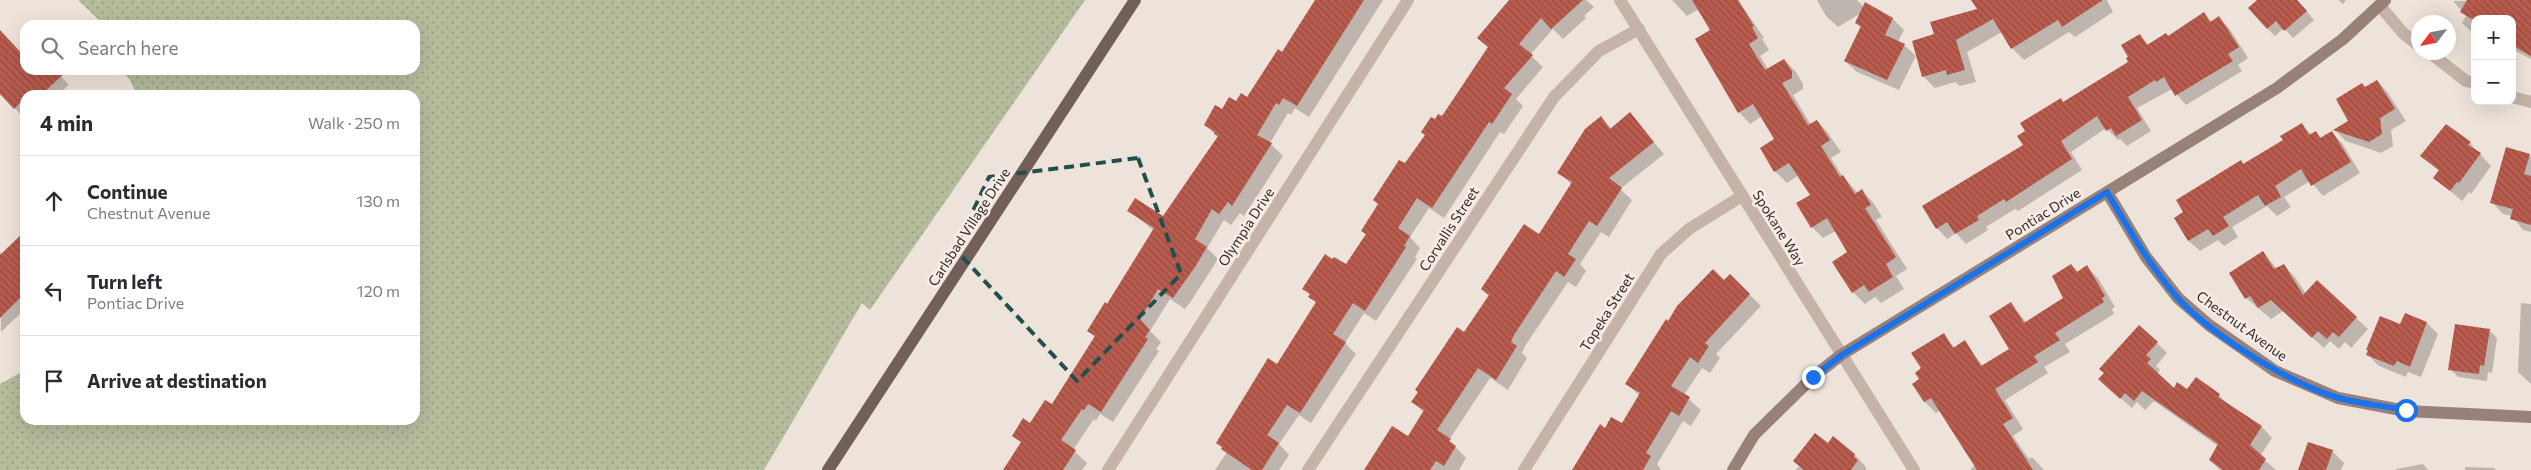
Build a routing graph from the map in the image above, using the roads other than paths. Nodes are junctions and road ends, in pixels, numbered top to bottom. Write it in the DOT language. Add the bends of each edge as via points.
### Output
graph roads {
  1 [pos="1135,0"];
  2 [pos="1408,0"];
  3 [pos="1620,0"];
  4 [pos="2382,3"];
  5 [pos="1639,29"];
  6 [pos="2411,39"];
  7 [pos="2439,60"];
  8 [pos="2471,83"];
  9 [pos="2516,98"];
  10 [pos="2531,102"];
  11 [pos="2107,192"];
  12 [pos="1742,196"];
  13 [pos="1842,355"];
  14 [pos="2531,417"];
  15 [pos="828,470"];
  16 [pos="1108,470"];
  17 [pos="1308,470"];
  18 [pos="1524,470"];
  19 [pos="1733,470"];
  20 [pos="1914,470"];
  1 -- 15 [label="main road, Carlsbad Village Drive"];
  2 -- 16 [label="street, Olympia Drive"];
  3 -- 5 [label="street, Spokane Way"];
  4 -- 6 [label="street"];
  4 -- 11 [label="main road, Pontiac Drive" via="2343,39 2277,88"];
  5 -- 12 [label="street, Spokane Way"];
  5 -- 17 [label="street, Corvallis Street" via="1599,51 1554,97"];
  7 -- 8 [label="street"];
  9 -- 10 [label="street"];
  11 -- 13 [label="main road, Pontiac Drive"];
  11 -- 14 [label="main road, Chestnut Avenue" via="2146,257 2178,298 2209,325 2275,372 2338,398 2406,410"];
  12 -- 13 [label="street, Spokane Way"];
  12 -- 18 [label="street, Topeka Street" via="1689,229 1661,254"];
  13 -- 19 [label="main road, Pontiac Drive" via="1813,377 1754,435"];
  13 -- 20 [label="street, Spokane Way"];
}
